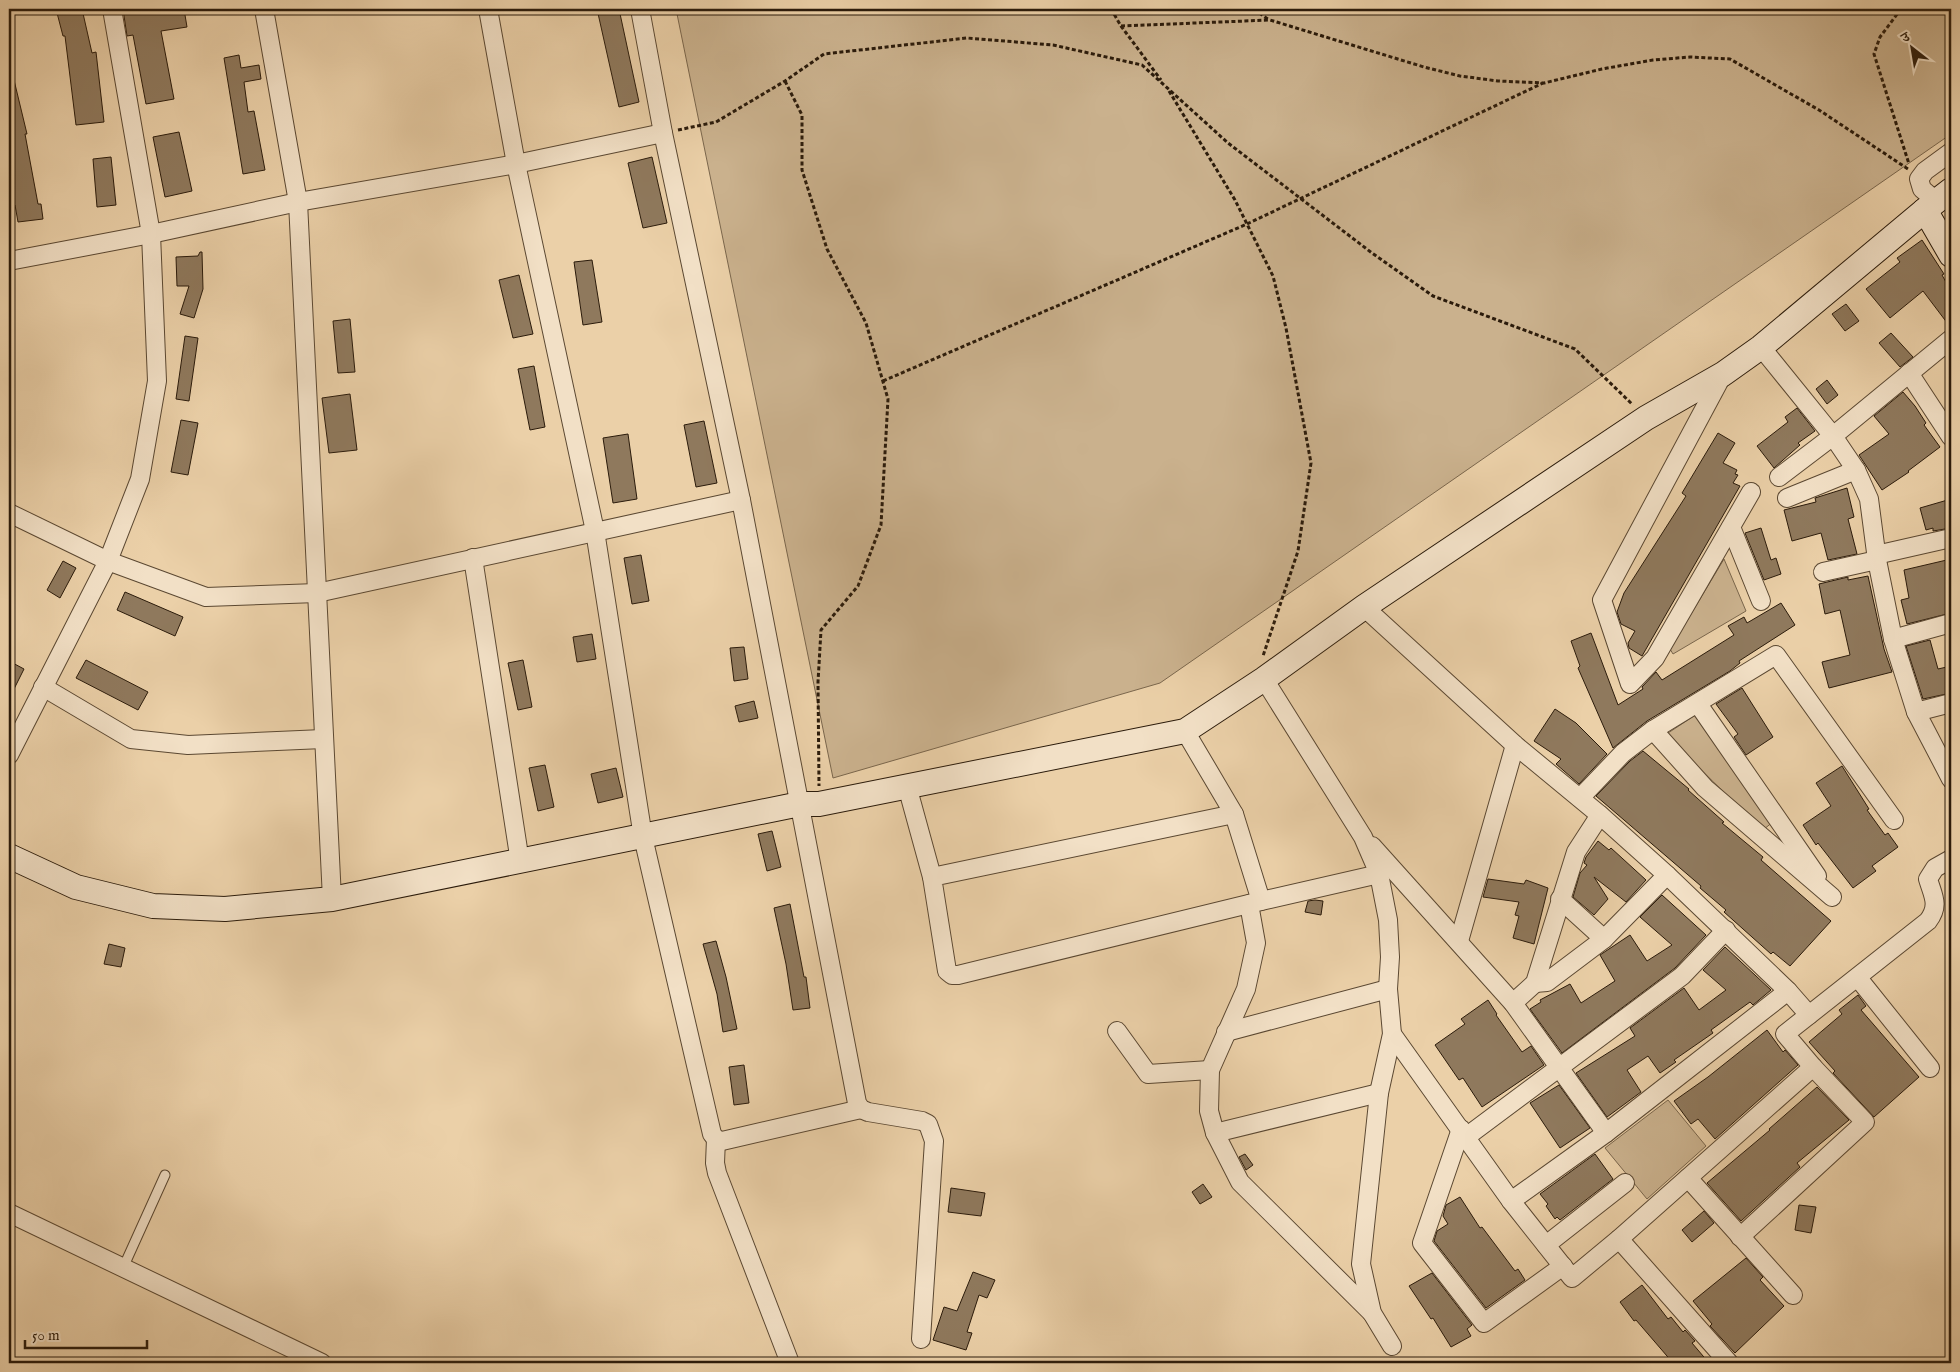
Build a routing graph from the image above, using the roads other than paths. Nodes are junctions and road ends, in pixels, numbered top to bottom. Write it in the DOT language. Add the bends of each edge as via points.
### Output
graph roads {
  1 [pos="112,9"];
  2 [pos="264,9"];
  3 [pos="488,9"];
  4 [pos="640,9"];
  5 [pos="663,133"];
  6 [pos="1951,152"];
  7 [pos="516,164"];
  8 [pos="1942,200"];
  9 [pos="298,202"];
  10 [pos="151,234"];
  11 [pos="1951,255"];
  12 [pos="9,261"];
  13 [pos="1951,338"];
  14 [pos="1761,347"];
  15 [pos="1909,373"];
  16 [pos="1723,374"];
  17 [pos="1832,436"];
  18 [pos="1951,437"];
  19 [pos="1856,470"];
  20 [pos="1779,477"];
  21 [pos="1751,492"];
  22 [pos="1787,498"];
  23 [pos="741,500"];
  24 [pos="9,513"];
  25 [pos="1731,526"];
  26 [pos="595,531"];
  27 [pos="1951,538"];
  28 [pos="1877,557"];
  29 [pos="473,558"];
  30 [pos="108,561"];
  31 [pos="1823,572"];
  32 [pos="317,593"];
  33 [pos="1761,601"];
  34 [pos="1364,607"];
  35 [pos="1951,622"];
  36 [pos="1893,639"];
  37 [pos="1264,679"];
  38 [pos="42,687"];
  39 [pos="1951,703"];
  40 [pos="1698,704"];
  41 [pos="1916,712"];
  42 [pos="1653,730"];
  43 [pos="1185,731"];
  44 [pos="323,738"];
  45 [pos="1515,745"];
  46 [pos="9,754"];
  47 [pos="1951,779"];
  48 [pos="907,786"];
  49 [pos="1580,798"];
  50 [pos="809,804"];
  51 [pos="1234,814"];
  52 [pos="1600,816"];
  53 [pos="1894,820"];
  54 [pos="644,837"];
  55 [pos="1363,837"];
  56 [pos="9,856"];
  57 [pos="1951,859"];
  58 [pos="520,862"];
  59 [pos="1379,874"];
  60 [pos="1667,875"];
  61 [pos="932,877"];
  62 [pos="332,899"];
  63 [pos="1560,899"];
  64 [pos="1255,902"];
  65 [pos="1726,930"];
  66 [pos="1604,939"];
  67 [pos="1459,942"];
  68 [pos="1858,978"];
  69 [pos="1535,982"];
  70 [pos="1388,989"];
  71 [pos="1788,991"];
  72 [pos="1513,1003"];
  73 [pos="1809,1015"];
  74 [pos="1117,1031"];
  75 [pos="1226,1032"];
  76 [pos="1392,1034"];
  77 [pos="1812,1067"];
  78 [pos="1559,1068"];
  79 [pos="1930,1068"];
  80 [pos="1210,1070"];
  81 [pos="1380,1093"];
  82 [pos="861,1109"];
  83 [pos="1214,1132"];
  84 [pos="1464,1133"];
  85 [pos="1606,1133"];
  86 [pos="716,1140"];
  87 [pos="165,1175"];
  88 [pos="1688,1178"];
  89 [pos="1624,1183"];
  90 [pos="1511,1201"];
  91 [pos="9,1213"];
  92 [pos="1740,1237"];
  93 [pos="1619,1239"];
  94 [pos="1546,1245"];
  95 [pos="1563,1266"];
  96 [pos="123,1268"];
  97 [pos="1793,1296"];
  98 [pos="1372,1313"];
  99 [pos="922,1339"];
  100 [pos="1392,1346"];
  101 [pos="322,1363"];
  102 [pos="790,1363"];
  103 [pos="1729,1363"];
  1 -- 10 [label="street"];
  2 -- 9 [label="street"];
  3 -- 7 [label="street"];
  4 -- 5 [label="street"];
  5 -- 7 [label="street"];
  5 -- 23 [label="street"];
  6 -- 8 [label="street" via="1919,179 1922,189"];
  7 -- 9 [label="street"];
  7 -- 26 [label="street"];
  8 -- 11 [label="street"];
  8 -- 14 [label="street"];
  9 -- 10 [label="street"];
  9 -- 32 [label="street"];
  10 -- 12 [label="street"];
  10 -- 30 [label="street" via="157,381 140,479"];
  13 -- 15 [label="street"];
  14 -- 16 [label="street"];
  14 -- 17 [label="street"];
  15 -- 17 [label="street"];
  15 -- 18 [label="street"];
  16 -- 25 [label="street" via="1602,600 1630,684 1655,658"];
  16 -- 34 [label="street" via="1646,418"];
  17 -- 19 [label="street"];
  17 -- 20 [label="street"];
  19 -- 22 [label="street"];
  19 -- 28 [label="street" via="1869,499"];
  21 -- 25 [label="street"];
  23 -- 26 [label="street"];
  23 -- 50 [label="street"];
  24 -- 30 [label="street"];
  25 -- 33 [label="street"];
  26 -- 29 [label="street"];
  26 -- 54 [label="street"];
  27 -- 28 [label="street"];
  28 -- 31 [label="street"];
  28 -- 36 [label="street"];
  29 -- 32 [label="street"];
  29 -- 58 [label="street"];
  30 -- 32 [label="street" via="206,597"];
  30 -- 38 [label="street"];
  32 -- 44 [label="street"];
  34 -- 37 [label="street"];
  34 -- 45 [label="street"];
  35 -- 36 [label="street"];
  36 -- 41 [label="street"];
  37 -- 43 [label="street"];
  37 -- 55 [label="street"];
  38 -- 44 [label="street" via="131,739 188,745"];
  38 -- 46 [label="street"];
  39 -- 41 [label="street"];
  40 -- 42 [label="street"];
  40 -- 42 [label="street" via="1832,897 1705,788"];
  40 -- 53 [label="street" via="1776,655"];
  41 -- 47 [label="street"];
  42 -- 49 [label="street" via="1623,753"];
  43 -- 48 [label="street"];
  43 -- 51 [label="street"];
  44 -- 62 [label="street"];
  45 -- 49 [label="street"];
  45 -- 67 [label="street"];
  48 -- 50 [label="street"];
  48 -- 61 [label="street"];
  49 -- 52 [label="street"];
  50 -- 54 [label="street"];
  50 -- 82 [label="street" via="857,1102"];
  51 -- 61 [label="street"];
  51 -- 64 [label="street"];
  52 -- 60 [label="street"];
  52 -- 63 [label="street" via="1576,852"];
  54 -- 58 [label="street"];
  54 -- 86 [label="street" via="712,1134"];
  55 -- 59 [label="street"];
  55 -- 67 [label="street"];
  56 -- 62 [label="street" via="76,887 153,906 225,909"];
  57 -- 68 [label="street" via="1935,868 1928,879 1936,906 1928,921"];
  58 -- 62 [label="street"];
  59 -- 64 [label="street"];
  59 -- 70 [label="street" via="1388,920"];
  60 -- 65 [label="street"];
  60 -- 66 [label="street"];
  61 -- 64 [label="street" via="947,971 952,975"];
  63 -- 66 [label="street"];
  63 -- 69 [label="street"];
  64 -- 75 [label="street" via="1256,942 1246,989"];
  65 -- 71 [label="street"];
  65 -- 78 [label="street" via="1682,976"];
  66 -- 69 [label="street" via="1548,982"];
  67 -- 72 [label="street"];
  68 -- 73 [label="street"];
  68 -- 79 [label="street"];
  69 -- 72 [label="street"];
  70 -- 75 [label="street"];
  70 -- 76 [label="street"];
  71 -- 73 [label="street"];
  71 -- 85 [label="street"];
  72 -- 78 [label="street"];
  73 -- 77 [label="street" via="1785,1034"];
  74 -- 80 [label="street" via="1148,1074"];
  75 -- 80 [label="street"];
  76 -- 81 [label="street"];
  76 -- 84 [label="street"];
  77 -- 88 [label="street"];
  77 -- 92 [label="street" via="1865,1122"];
  78 -- 84 [label="street"];
  78 -- 85 [label="street"];
  80 -- 83 [label="street" via="1209,1110"];
  81 -- 83 [label="street"];
  81 -- 98 [label="street" via="1361,1264"];
  82 -- 86 [label="street"];
  82 -- 99 [label="street" via="922,1121 928,1124 934,1142"];
  83 -- 98 [label="street" via="1240,1182"];
  84 -- 90 [label="street"];
  84 -- 95 [label="street" via="1422,1243 1484,1323"];
  85 -- 90 [label="street"];
  86 -- 102 [label="street" via="717,1173"];
  87 -- 96 [label="lane"];
  88 -- 92 [label="street"];
  88 -- 93 [label="street"];
  89 -- 94 [label="street"];
  90 -- 94 [label="street"];
  91 -- 96 [label="street"];
  92 -- 97 [label="street"];
  93 -- 95 [label="street" via="1572,1278"];
  93 -- 103 [label="street"];
  94 -- 95 [label="street"];
  96 -- 101 [label="street"];
  98 -- 100 [label="street"];
}
